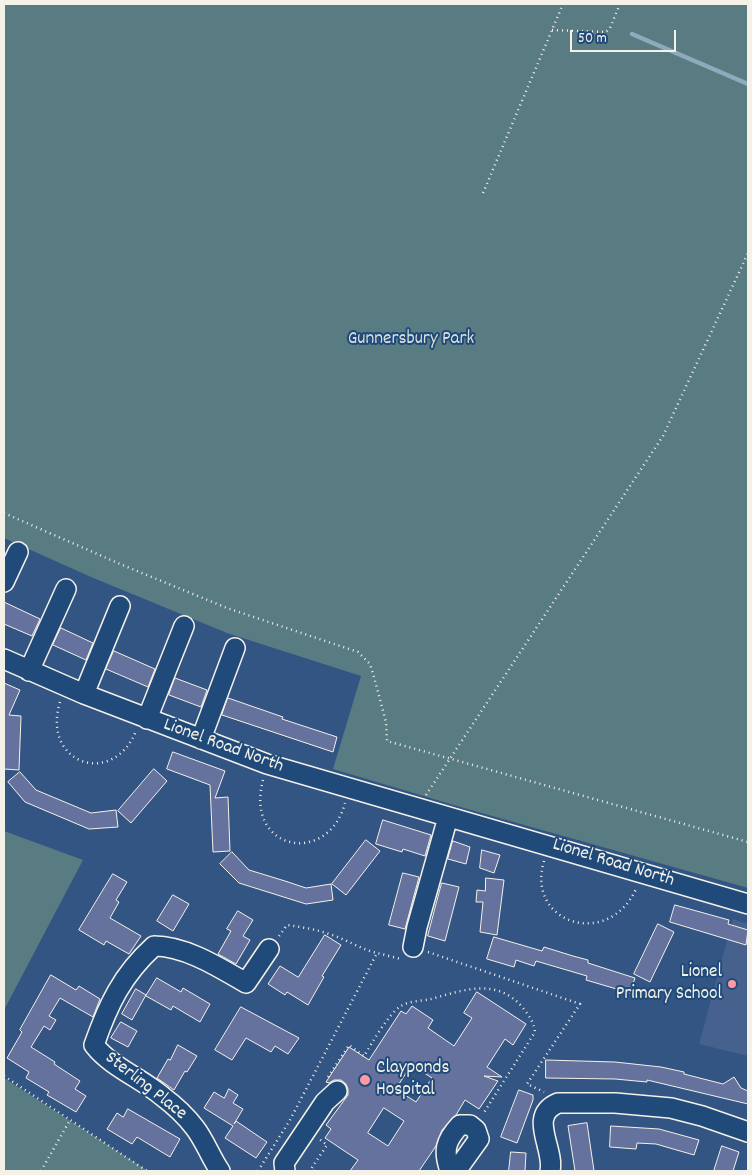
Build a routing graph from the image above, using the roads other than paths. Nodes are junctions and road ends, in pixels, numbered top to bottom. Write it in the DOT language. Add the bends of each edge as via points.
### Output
graph roads {
  1 [pos="18,552"];
  2 [pos="4,582"];
  3 [pos="66,589"];
  4 [pos="120,606"];
  5 [pos="184,626"];
  6 [pos="235,648"];
  7 [pos="4,659"];
  8 [pos="29,671"];
  9 [pos="84,694"];
  10 [pos="144,718"];
  11 [pos="201,739"];
  12 [pos="448,817"];
  13 [pos="748,904"];
  14 [pos="413,947"];
  15 [pos="269,949"];
  16 [pos="336,1091"];
  17 [pos="748,1132"];
  18 [pos="220,1171"];
  19 [pos="285,1171"];
  20 [pos="450,1171"];
  21 [pos="456,1171"];
  22 [pos="550,1171"];
  1 -- 2 [label="street"];
  3 -- 8 [label="street"];
  4 -- 9 [label="street"];
  5 -- 10 [label="street"];
  6 -- 11 [label="street"];
  7 -- 8 [label="street, Lionel Road North"];
  8 -- 9 [label="street, Lionel Road North"];
  9 -- 10 [label="street, Lionel Road North"];
  10 -- 11 [label="street, Lionel Road North"];
  11 -- 12 [label="street, Lionel Road North" via="267,764"];
  12 -- 13 [label="street, Lionel Road North"];
  12 -- 14 [label="street"];
  15 -- 18 [label="street, Sterling Place" via="246,983 211,963 154,946 138,960 118,988 94,1045 182,1113 196,1128"];
  16 -- 19 [label="street" via="284,1163"];
  17 -- 22 [label="street" via="671,1108 558,1103 547,1111 544,1119"];
  20 -- 21 [label="street" via="445,1156 448,1142 460,1125 470,1125 479,1139"];
}
